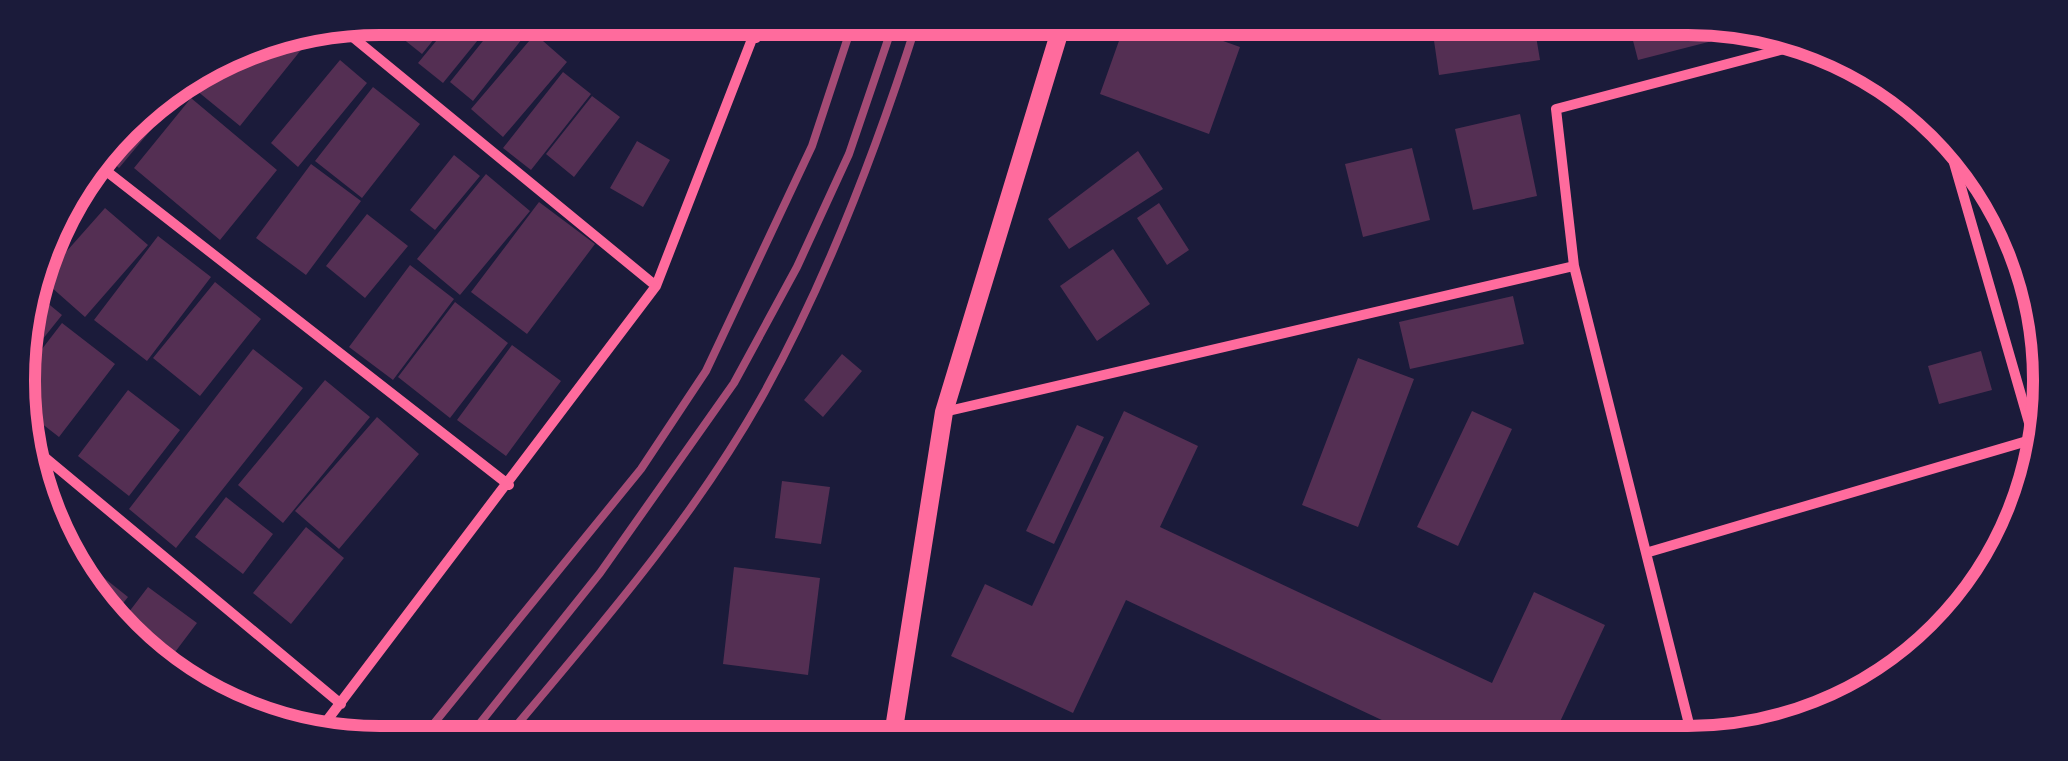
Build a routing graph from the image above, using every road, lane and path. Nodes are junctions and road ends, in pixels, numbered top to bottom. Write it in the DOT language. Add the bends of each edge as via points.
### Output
graph roads {
  1 [pos="752,35"];
  2 [pos="757,35"];
  3 [pos="1059,35"];
  4 [pos="353,37"];
  5 [pos="756,38"];
  6 [pos="1783,49"];
  7 [pos="1954,161"];
  8 [pos="106,171"];
  9 [pos="1574,266"];
  10 [pos="656,286"];
  11 [pos="944,412"];
  12 [pos="2030,416"];
  13 [pos="2027,441"];
  14 [pos="44,457"];
  15 [pos="509,485"];
  16 [pos="1649,552"];
  17 [pos="341,704"];
  18 [pos="327,721"];
  19 [pos="893,726"];
  20 [pos="1690,726"];
  1 -- 5 [label="street"];
  2 -- 5 [label="street"];
  3 -- 11 [label="street"];
  4 -- 10 [label="street"];
  5 -- 10 [label="street"];
  6 -- 9 [label="street" via="1556,109"];
  7 -- 12 [label="street"];
  8 -- 15 [label="street"];
  9 -- 11 [label="street"];
  9 -- 16 [label="street"];
  10 -- 15 [label="street"];
  11 -- 19 [label="street"];
  13 -- 16 [label="street"];
  14 -- 17 [label="street"];
  15 -- 17 [label="street"];
  16 -- 20 [label="street"];
  17 -- 18 [label="street"];
}
